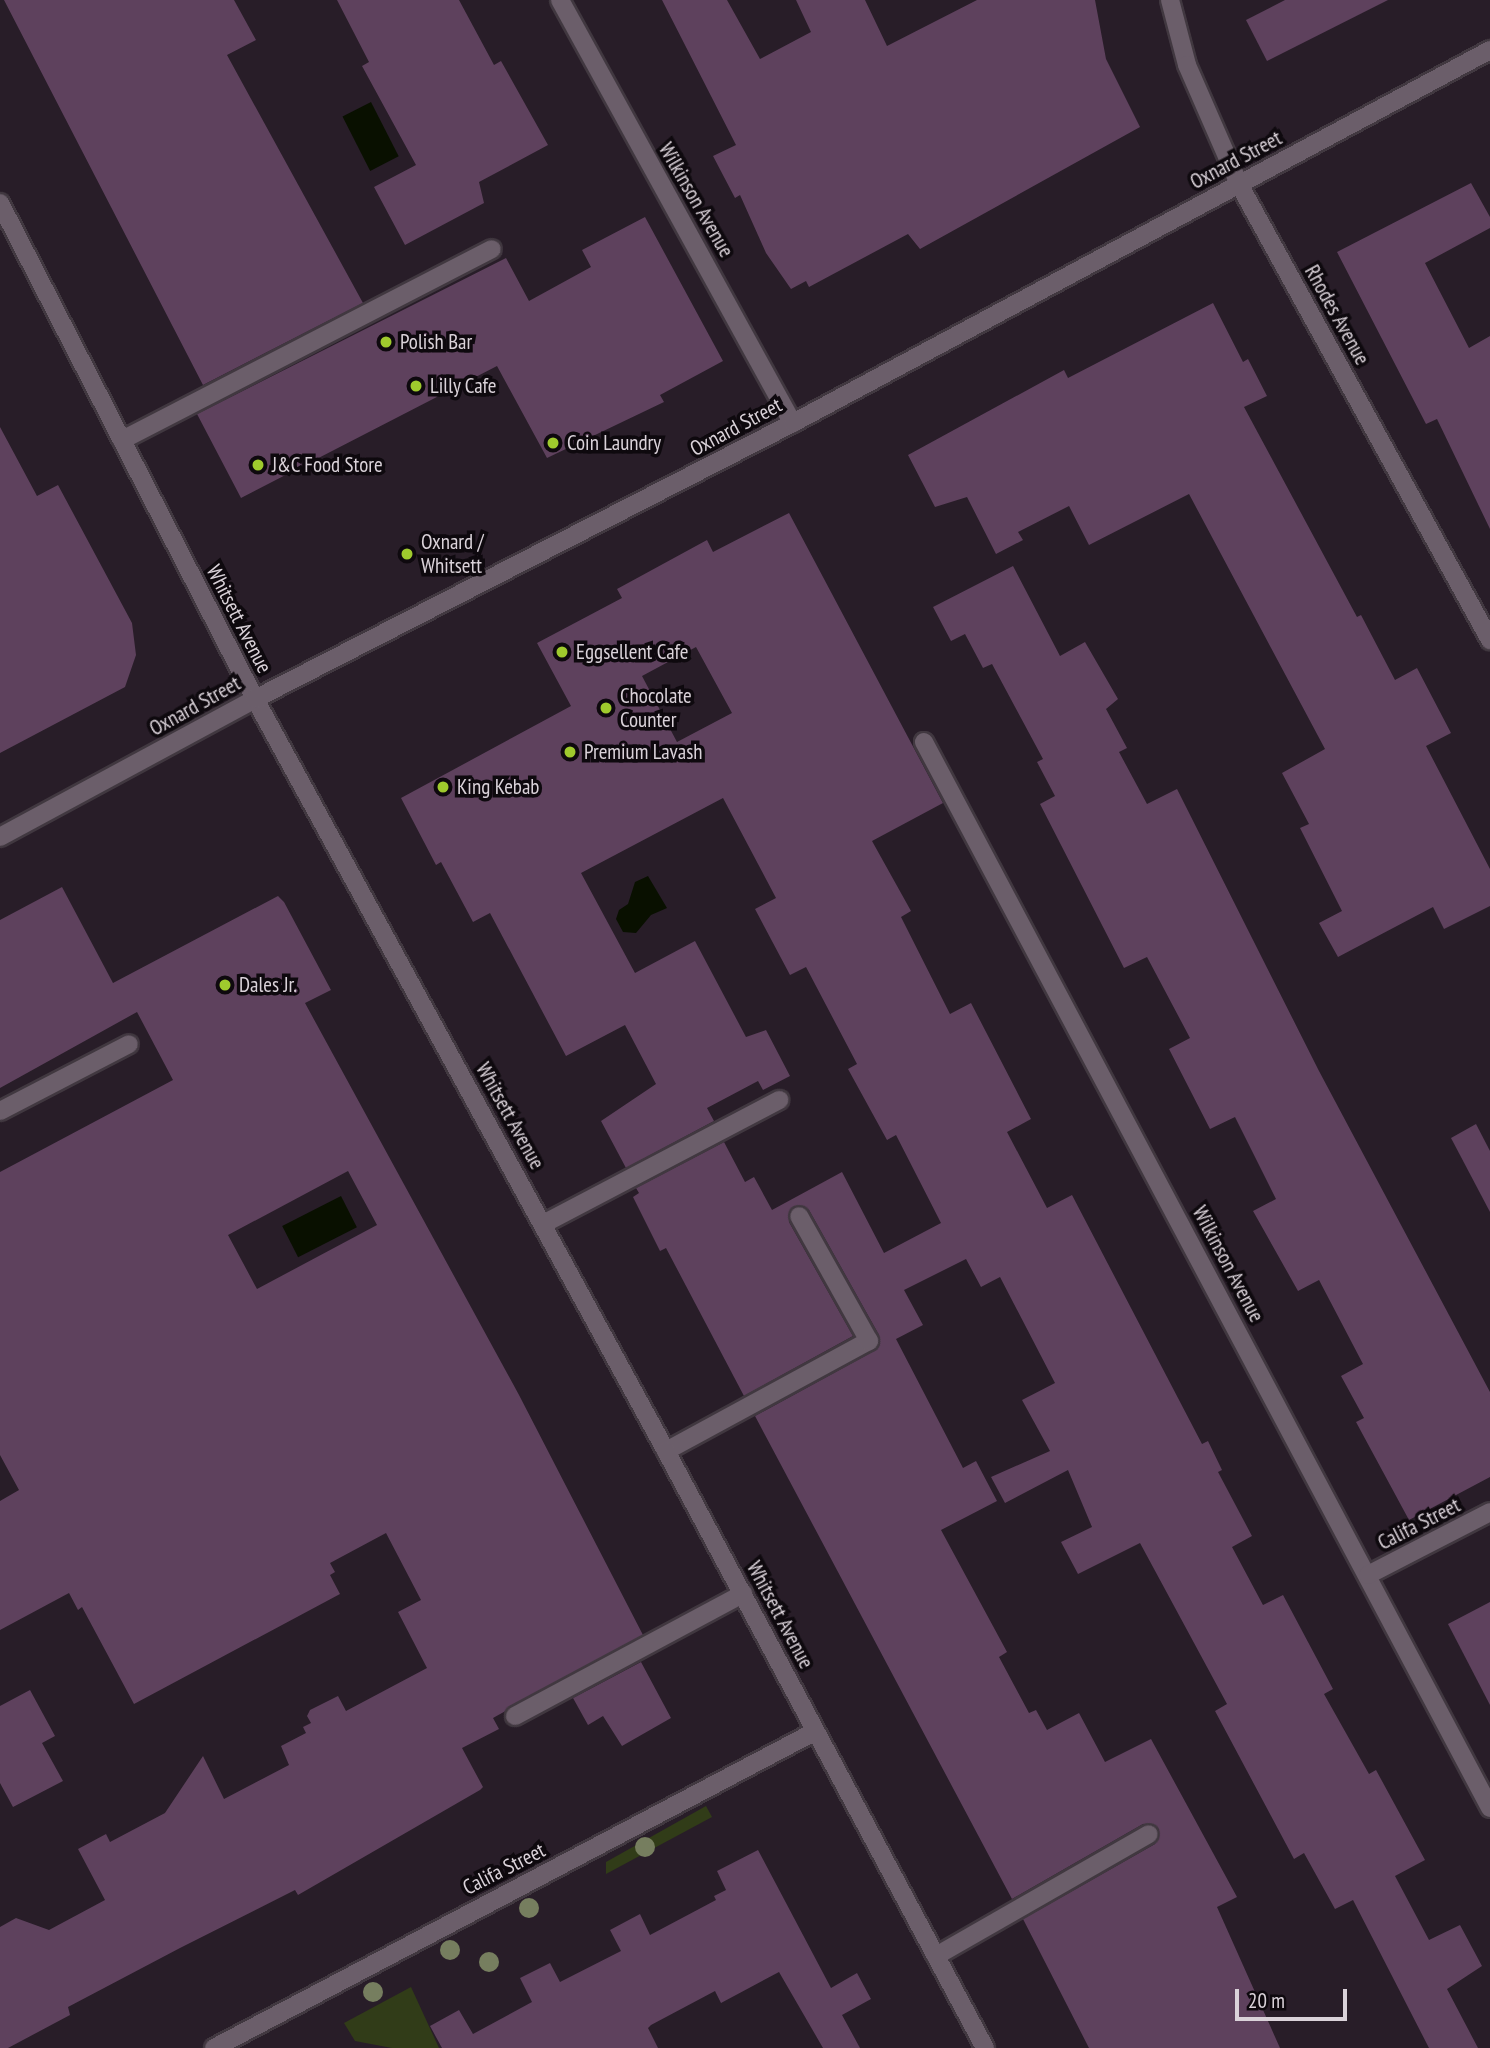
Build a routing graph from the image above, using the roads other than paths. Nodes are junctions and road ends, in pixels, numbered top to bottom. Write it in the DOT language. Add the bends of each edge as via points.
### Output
graph roads {
  1 [pos="561,0"];
  2 [pos="1170,0"];
  3 [pos="1490,50"];
  4 [pos="1239,184"];
  5 [pos="0,203"];
  6 [pos="492,249"];
  7 [pos="793,423"];
  8 [pos="122,440"];
  9 [pos="1490,640"];
  10 [pos="255,699"];
  11 [pos="924,743"];
  12 [pos="0,837"];
  13 [pos="129,1044"];
  14 [pos="779,1100"];
  15 [pos="0,1111"];
  16 [pos="799,1216"];
  17 [pos="543,1224"];
  18 [pos="666,1451"];
  19 [pos="1490,1512"];
  20 [pos="1368,1575"];
  21 [pos="743,1594"];
  22 [pos="515,1716"];
  23 [pos="816,1731"];
  24 [pos="1490,1808"];
  25 [pos="1149,1834"];
  26 [pos="936,1956"];
  27 [pos="214,2048"];
  28 [pos="985,2048"];
  1 -- 7 [label="main road, Wilkinson Avenue"];
  2 -- 4 [label="main road, Rhodes Avenue" via="1187,65"];
  3 -- 4 [label="main road, Oxnard Street"];
  4 -- 7 [label="main road, Oxnard Street"];
  4 -- 9 [label="main road, Rhodes Avenue"];
  5 -- 8 [label="main road, Whitsett Avenue"];
  6 -- 8 [label="main road"];
  7 -- 10 [label="main road, Oxnard Street"];
  8 -- 10 [label="main road, Whitsett Avenue"];
  10 -- 12 [label="main road, Oxnard Street"];
  10 -- 17 [label="main road, Whitsett Avenue"];
  11 -- 20 [label="main road, Wilkinson Avenue"];
  13 -- 15 [label="main road"];
  14 -- 17 [label="main road"];
  16 -- 18 [label="main road" via="869,1342"];
  17 -- 18 [label="main road, Whitsett Avenue"];
  18 -- 21 [label="main road, Whitsett Avenue"];
  19 -- 20 [label="main road, Califa Street"];
  20 -- 24 [label="main road, Wilkinson Avenue"];
  21 -- 22 [label="main road"];
  21 -- 23 [label="main road, Whitsett Avenue"];
  23 -- 26 [label="main road, Whitsett Avenue"];
  23 -- 27 [label="main road, Califa Street"];
  25 -- 26 [label="main road"];
  26 -- 28 [label="main road, Whitsett Avenue"];
}
